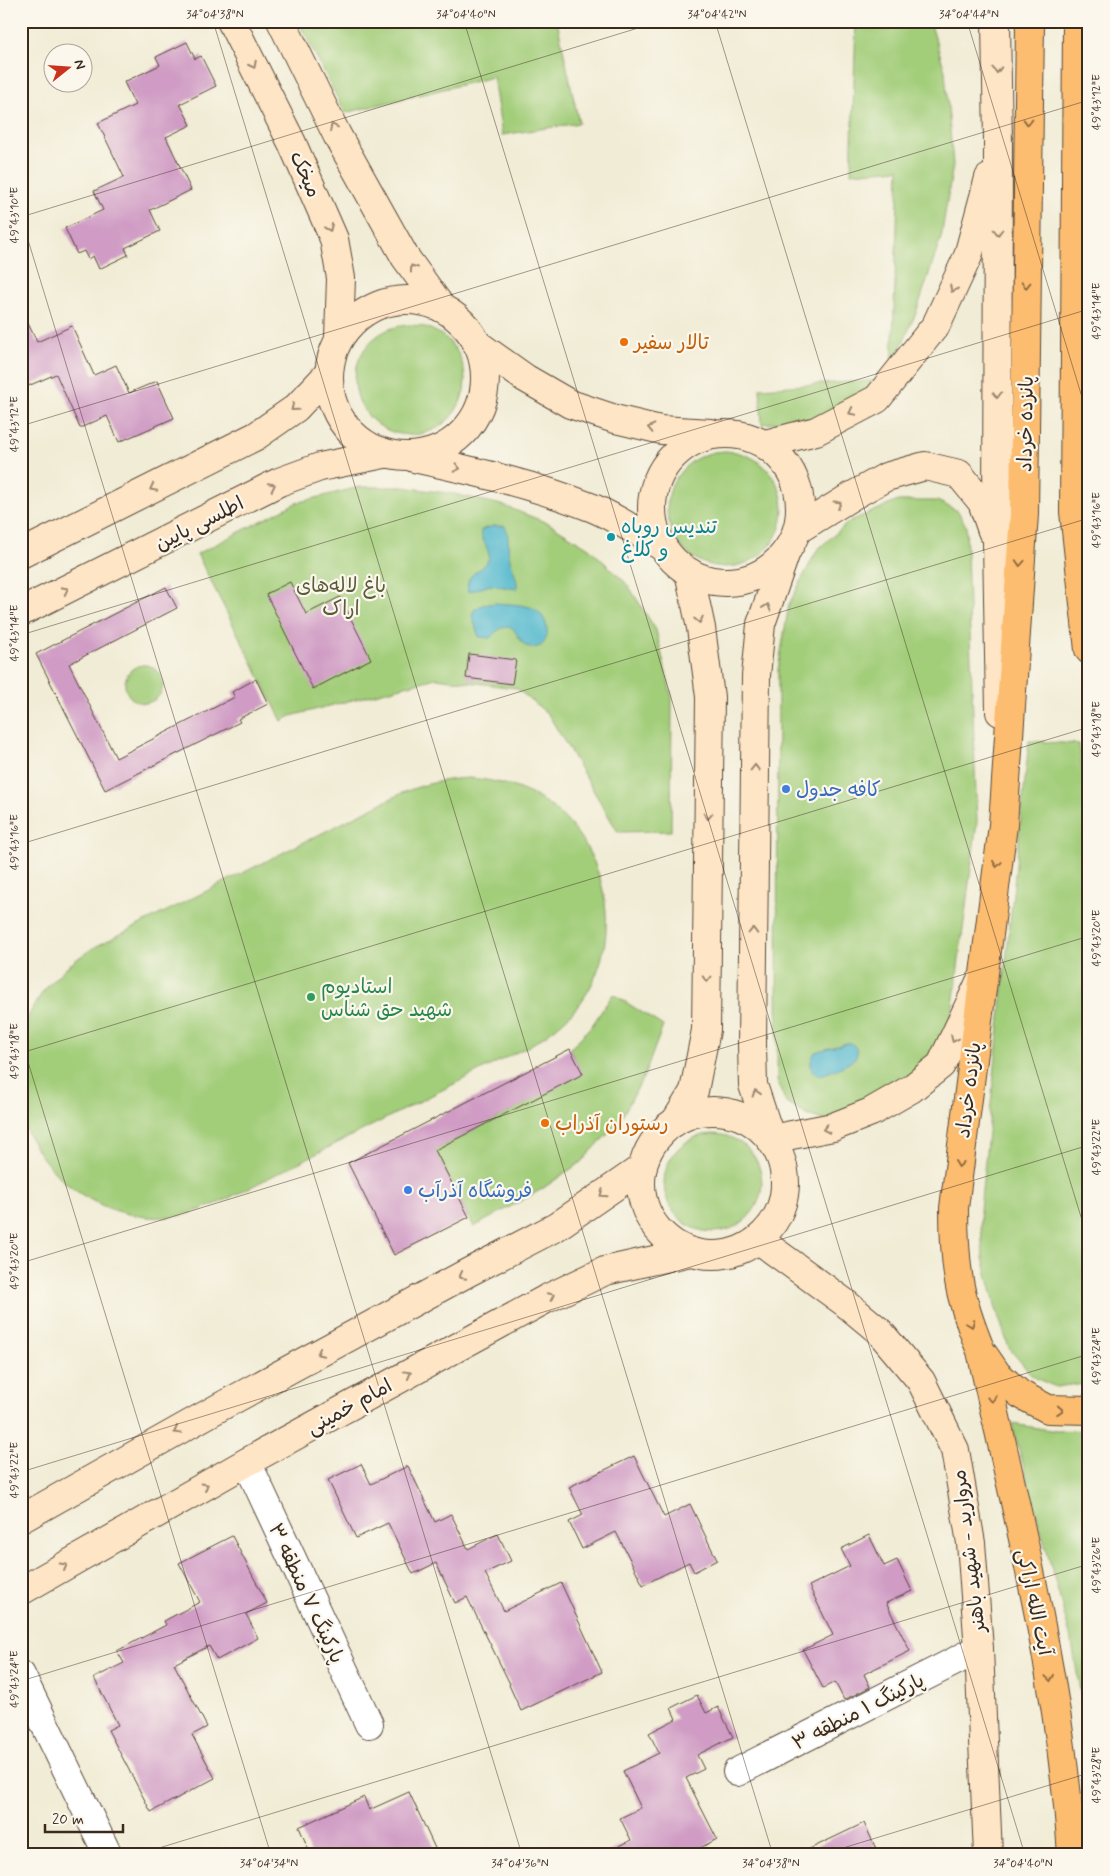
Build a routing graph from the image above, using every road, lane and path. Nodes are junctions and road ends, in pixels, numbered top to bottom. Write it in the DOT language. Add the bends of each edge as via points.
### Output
graph roads {
  1 [pos="231,21"];
  2 [pos="281,21"];
  3 [pos="996,21"];
  4 [pos="1030,21"];
  5 [pos="1077,21"];
  6 [pos="998,143"];
  7 [pos="442,308"];
  8 [pos="339,338"];
  9 [pos="477,344"];
  10 [pos="328,374"];
  11 [pos="717,433"];
  12 [pos="765,444"];
  13 [pos="397,455"];
  14 [pos="792,541"];
  15 [pos="996,542"];
  16 [pos="662,547"];
  17 [pos="21,554"];
  18 [pos="690,572"];
  19 [pos="21,612"];
  20 [pos="1089,650"];
  21 [pos="1003,825"];
  22 [pos="982,979"];
  23 [pos="675,1122"];
  24 [pos="771,1139"];
  25 [pos="643,1166"];
  26 [pos="759,1240"];
  27 [pos="690,1252"];
  28 [pos="981,1351"];
  29 [pos="1089,1410"];
  30 [pos="247,1462"];
  31 [pos="21,1519"];
  32 [pos="21,1590"];
  33 [pos="979,1649"];
  34 [pos="21,1675"];
  35 [pos="369,1724"];
  36 [pos="737,1772"];
  37 [pos="108,1855"];
  38 [pos="988,1855"];
  39 [pos="1072,1855"];
  1 -- 8 [label="street, میخک, one-way" via="292,143 334,239 341,278"];
  7 -- 2 [label="street, one-way" via="405,258"];
  3 -- 6 [label="street, پانزده خرداد, one-way"];
  4 -- 21 [label="main road, پانزده خرداد, one-way" via="1024,514"];
  5 -- 20 [label="main road" via="1074,512"];
  6 -- 12 [label="street, one-way" via="968,256 936,326 877,399 816,431"];
  6 -- 15 [label="street, پانزده خرداد, one-way"];
  7 -- 8 [label="street" via="419,300 396,300 374,306 354,319"];
  7 -- 9 [label="street" via="463,323"];
  8 -- 10 [label="street"];
  11 -- 9 [label="street, one-way" via="661,430 615,420 570,404 525,378"];
  9 -- 13 [label="street" via="484,369 483,395 474,419 457,439 435,452"];
  10 -- 13 [label="street" via="331,400 342,424 361,442"];
  10 -- 17 [label="street, one-way" via="296,408 256,436"];
  11 -- 12 [label="street" via="742,435"];
  11 -- 16 [label="street" via="693,440 673,455 658,475 651,499 653,524"];
  12 -- 14 [label="street" via="784,461 796,482 800,506"];
  13 -- 16 [label="street, one-way" via="483,473 537,489 594,509"];
  19 -- 13 [label="street, اطلسی پایین, one-way" via="279,482 320,467"];
  14 -- 15 [label="street, one-way" via="852,496 886,477 925,466 960,474 982,502"];
  14 -- 18 [label="street" via="769,569 748,580 724,583 700,578"];
  24 -- 14 [label="street, one-way" via="753,1085 756,676 761,624"];
  15 -- 21 [label="street, پانزده خرداد"];
  16 -- 18 [label="street" via="679,566"];
  18 -- 23 [label="street, one-way" via="710,697 706,1030 694,1091"];
  21 -- 22 [label="main road, پانزده خرداد, one-way"];
  22 -- 24 [label="street, one-way" via="941,1065 912,1089 872,1112 833,1127"];
  22 -- 28 [label="main road, پانزده خرداد, one-way" via="954,1208 954,1249 959,1283"];
  23 -- 24 [label="street" via="695,1113 730,1113 755,1125"];
  23 -- 25 [label="street" via="659,1135"];
  24 -- 26 [label="street" via="785,1173 785,1192 781,1210"];
  25 -- 27 [label="street" via="641,1188 652,1221 671,1242"];
  25 -- 31 [label="street, one-way" via="556,1227 220,1407"];
  26 -- 27 [label="street" via="726,1255"];
  26 -- 33 [label="street, مروارید - شهید باهنر" via="879,1331 922,1381 955,1450 971,1543"];
  30 -- 27 [label="street, امام خمینی, one-way" via="546,1299 605,1271"];
  28 -- 29 [label="main road, one-way" via="998,1374 1020,1394 1048,1409"];
  28 -- 39 [label="main road, آیت الله اراکی, one-way" via="1045,1644"];
  32 -- 30 [label="street, امام خمینی, one-way"];
  30 -- 35 [label="street, پارکینگ ۷ منطقه ۳"];
  33 -- 36 [label="street, پارکینگ ۱ منطقه ۳"];
  33 -- 38 [label="street, مروارید - شهید باهنر"];
  34 -- 37 [label="street"];
}
